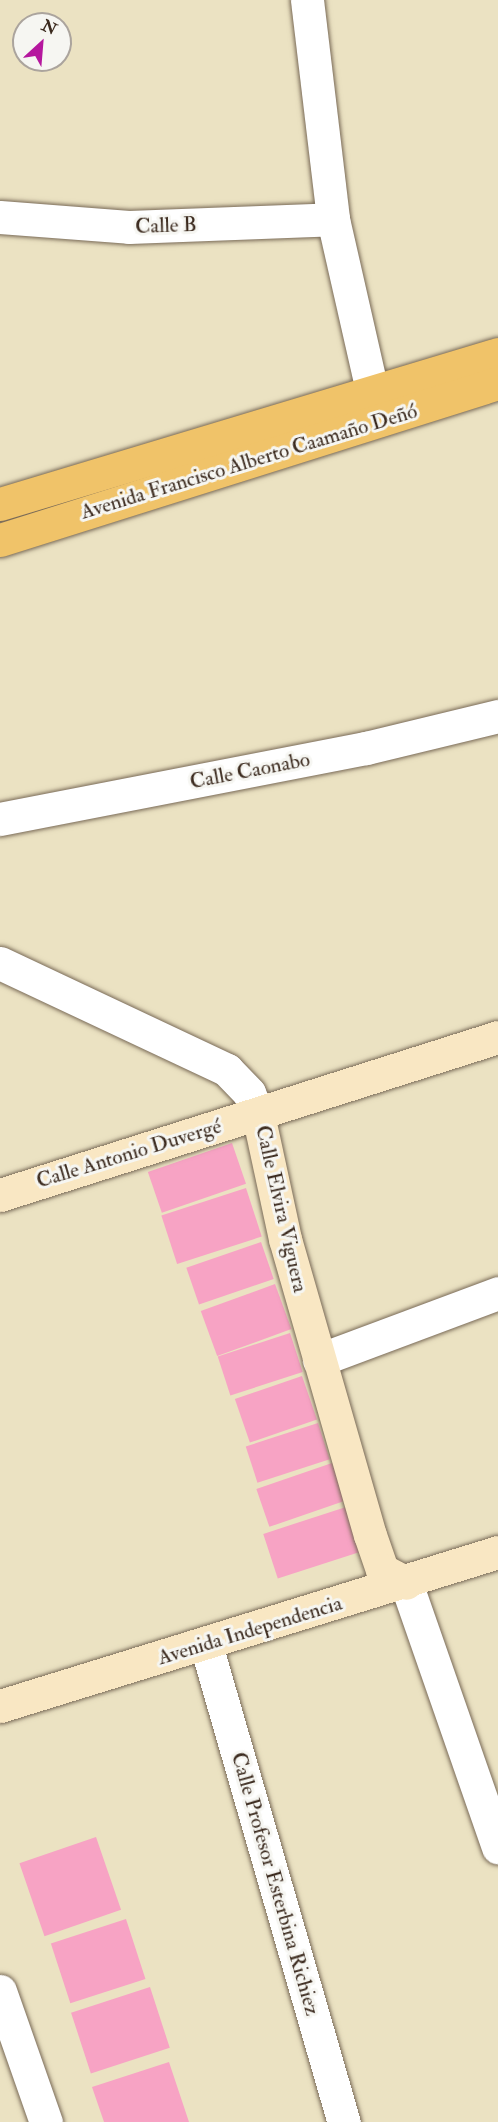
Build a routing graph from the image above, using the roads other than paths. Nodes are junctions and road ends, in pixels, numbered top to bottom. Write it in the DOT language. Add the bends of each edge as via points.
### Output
graph roads {
  1 [pos="307,0"];
  2 [pos="0,217"];
  3 [pos="333,219"];
  4 [pos="498,354"];
  5 [pos="498,383"];
  6 [pos="372,391"];
  7 [pos="0,504"];
  8 [pos="0,540"];
  9 [pos="498,716"];
  10 [pos="0,819"];
  11 [pos="2,965"];
  12 [pos="498,1037"];
  13 [pos="258,1114"];
  14 [pos="0,1194"];
  15 [pos="498,1293"];
  16 [pos="320,1360"];
  17 [pos="498,1552"];
  18 [pos="406,1583"];
  19 [pos="207,1645"];
  20 [pos="0,1706"];
  21 [pos="498,1847"];
  22 [pos="0,1991"];
  23 [pos="46,2122"];
  24 [pos="344,2122"];
  1 -- 3 [label="street"];
  2 -- 3 [label="street, Calle B" via="129,227"];
  3 -- 6 [label="street"];
  4 -- 6 [label="main road, Avenida Francisco Alberto Caamaño Deñó"];
  5 -- 8 [label="main road, Avenida Francisco Alberto Caamaño Deñó"];
  6 -- 7 [label="main road, Avenida Francisco Alberto Caamaño Deñó"];
  9 -- 10 [label="street, Calle Caonabo" via="366,748"];
  11 -- 13 [label="street, Calle Elvira Viguera" via="226,1070 249,1093"];
  12 -- 13 [label="main road, Calle Antonio Duvergé"];
  13 -- 14 [label="main road, Calle Antonio Duvergé"];
  13 -- 16 [label="main road, Calle Elvira Viguera" via="268,1173"];
  15 -- 16 [label="street"];
  16 -- 18 [label="main road, Calle Elvira Viguera" via="380,1567"];
  17 -- 18 [label="main road, Avenida Independencia"];
  18 -- 19 [label="main road, Avenida Independencia"];
  18 -- 21 [label="street"];
  19 -- 20 [label="main road, Avenida Independencia"];
  19 -- 24 [label="street, Calle Profesor Esterbina Richiez"];
  22 -- 23 [label="street"];
}
